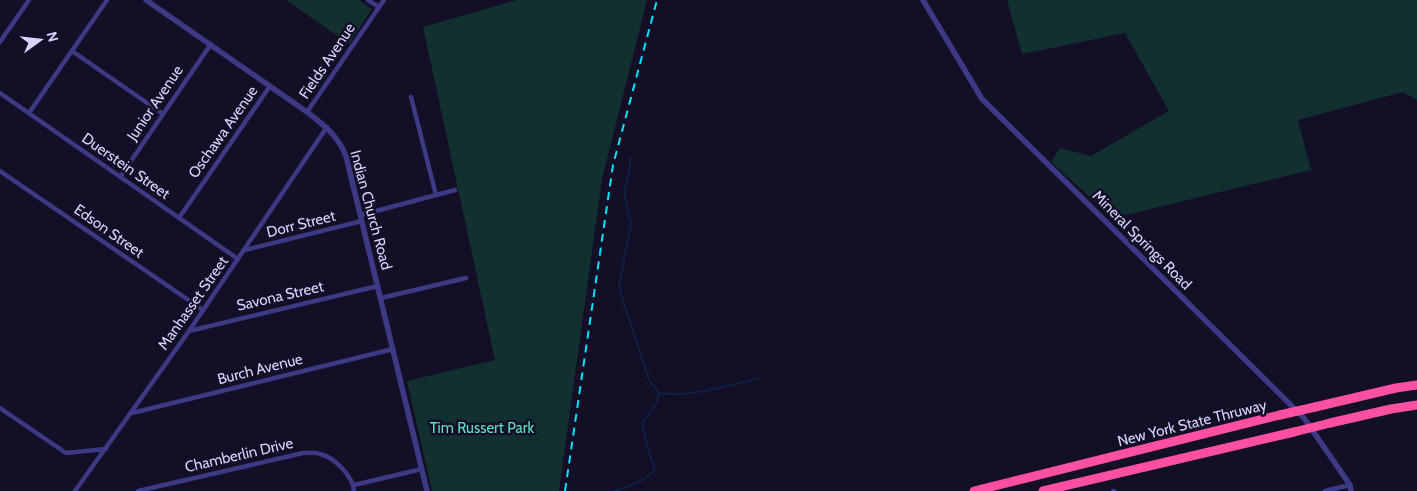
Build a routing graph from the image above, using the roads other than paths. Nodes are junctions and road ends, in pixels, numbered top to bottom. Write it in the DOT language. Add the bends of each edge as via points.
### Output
graph roads {
  1 [pos="29,0"];
  2 [pos="107,0"];
  3 [pos="147,0"];
  4 [pos="368,0"];
  5 [pos="384,0"];
  6 [pos="923,0"];
  7 [pos="379,8"];
  8 [pos="0,42"];
  9 [pos="211,44"];
  10 [pos="72,50"];
  11 [pos="270,86"];
  12 [pos="0,93"];
  13 [pos="411,97"];
  14 [pos="307,112"];
  15 [pos="28,113"];
  16 [pos="163,114"];
  17 [pos="327,127"];
  18 [pos="0,171"];
  19 [pos="120,177"];
  20 [pos="455,190"];
  21 [pos="436,195"];
  22 [pos="180,218"];
  23 [pos="361,218"];
  24 [pos="245,250"];
  25 [pos="238,259"];
  26 [pos="466,278"];
  27 [pos="378,286"];
  28 [pos="381,298"];
  29 [pos="203,310"];
  30 [pos="189,331"];
  31 [pos="393,350"];
  32 [pos="1417,385"];
  33 [pos="1417,405"];
  34 [pos="0,408"];
  35 [pos="132,414"];
  36 [pos="106,449"];
  37 [pos="422,469"];
  38 [pos="354,488"];
  39 [pos="1350,488"];
  40 [pos="76,491"];
  41 [pos="138,491"];
  42 [pos="427,491"];
  43 [pos="974,491"];
  44 [pos="1043,491"];
  45 [pos="1325,491"];
  1 -- 8 [label="street"];
  2 -- 10 [label="street"];
  3 -- 9 [label="street, Indian Church Road"];
  4 -- 7 [label="street"];
  5 -- 7 [label="street, Fields Avenue"];
  6 -- 39 [label="street, Mineral Springs Road" via="982,99 1304,418"];
  7 -- 14 [label="street, Fields Avenue"];
  9 -- 11 [label="street, Indian Church Road"];
  9 -- 16 [label="street, Junior Avenue"];
  10 -- 15 [label="street"];
  10 -- 16 [label="street"];
  11 -- 14 [label="street, Indian Church Road"];
  11 -- 22 [label="street, Oschawa Avenue"];
  12 -- 15 [label="street, Duerstein Street"];
  13 -- 21 [label="street"];
  14 -- 17 [label="street, Indian Church Road"];
  15 -- 19 [label="street, Duerstein Street"];
  16 -- 19 [label="street, Junior Avenue"];
  17 -- 23 [label="street, Indian Church Road" via="340,142 346,156"];
  17 -- 24 [label="street, Manhasset Street"];
  18 -- 29 [label="street, Edson Street"];
  19 -- 22 [label="street, Duerstein Street"];
  20 -- 21 [label="street, Dorr Street"];
  21 -- 23 [label="street, Dorr Street"];
  22 -- 25 [label="street, Duerstein Street"];
  23 -- 24 [label="street, Dorr Street"];
  23 -- 27 [label="street, Indian Church Road"];
  24 -- 25 [label="street, Manhasset Street"];
  25 -- 29 [label="street, Manhasset Street"];
  26 -- 28 [label="street"];
  27 -- 28 [label="street, Indian Church Road"];
  27 -- 30 [label="street, Savona Street"];
  28 -- 31 [label="street, Indian Church Road"];
  29 -- 30 [label="street, Manhasset Street"];
  30 -- 35 [label="street, Manhasset Street"];
  31 -- 35 [label="street, Burch Avenue"];
  31 -- 37 [label="street, Indian Church Road"];
  32 -- 43 [label="highway, New York State Thruway, bridge" via="1280,415"];
  33 -- 44 [label="highway, New York State Thruway, bridge"];
  34 -- 36 [label="street" via="66,453"];
  35 -- 36 [label="street, Manhasset Street"];
  36 -- 40 [label="street, Manhasset Street"];
  37 -- 38 [label="street, Chamberlin Drive"];
  37 -- 42 [label="street, Indian Church Road"];
  38 -- 41 [label="street, Chamberlin Drive" via="344,472 326,456 303,453"];
  39 -- 45 [label="street"];
}
